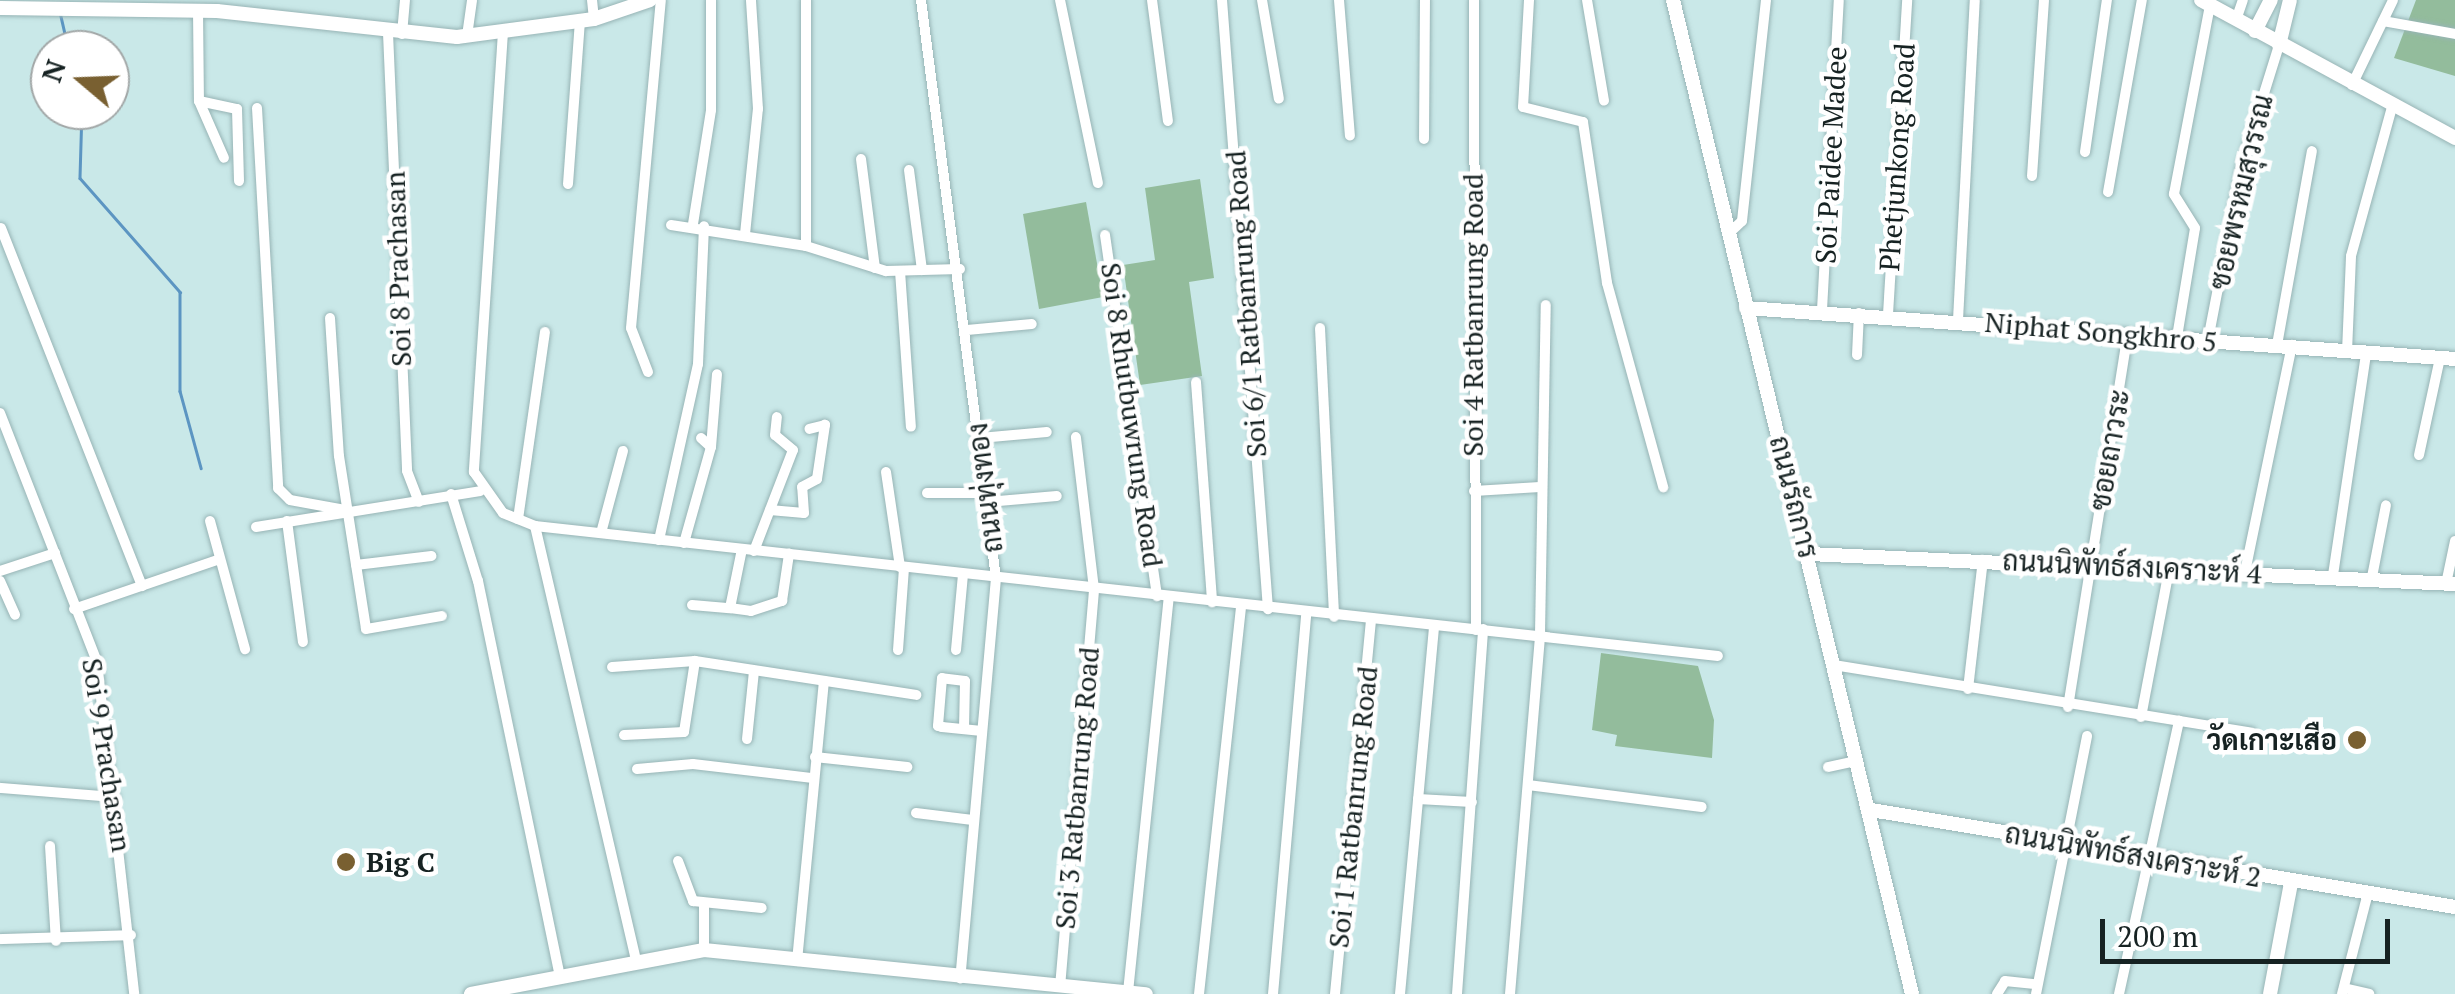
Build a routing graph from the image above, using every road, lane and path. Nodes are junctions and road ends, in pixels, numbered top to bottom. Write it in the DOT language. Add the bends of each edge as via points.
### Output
graph roads {
  1 [pos="405,0"];
  2 [pos="472,0"];
  3 [pos="592,0"];
  4 [pos="650,0"];
  5 [pos="661,0"];
  6 [pos="711,0"];
  7 [pos="751,0"];
  8 [pos="806,0"];
  9 [pos="922,0"];
  10 [pos="1060,0"];
  11 [pos="1152,0"];
  12 [pos="1222,0"];
  13 [pos="1262,0"];
  14 [pos="1339,0"];
  15 [pos="1424,0"];
  16 [pos="1474,0"];
  17 [pos="1529,0"];
  18 [pos="1587,0"];
  19 [pos="1673,0"];
  20 [pos="1766,0"];
  21 [pos="1839,0"];
  22 [pos="1907,0"];
  23 [pos="1975,0"];
  24 [pos="2044,0"];
  25 [pos="2107,0"];
  26 [pos="2142,0"];
  27 [pos="2243,0"];
  28 [pos="2272,0"];
  29 [pos="2290,0"];
  30 [pos="2393,0"];
  31 [pos="2206,2"];
  32 [pos="0,8"];
  33 [pos="198,10"];
  34 [pos="587,20"];
  35 [pos="2236,20"];
  36 [pos="2383,21"];
  37 [pos="2256,31"];
  38 [pos="503,32"];
  39 [pos="395,34"];
  40 [pos="2455,34"];
  41 [pos="468,36"];
  42 [pos="2279,44"];
  43 [pos="2352,86"];
  44 [pos="1279,99"];
  45 [pos="1604,101"];
  46 [pos="198,102"];
  47 [pos="2392,104"];
  48 [pos="256,108"];
  49 [pos="1168,121"];
  50 [pos="1350,136"];
  51 [pos="2455,138"];
  52 [pos="1424,139"];
  53 [pos="2086,152"];
  54 [pos="2312,152"];
  55 [pos="224,158"];
  56 [pos="860,159"];
  57 [pos="909,170"];
  58 [pos="2032,176"];
  59 [pos="239,181"];
  60 [pos="1098,183"];
  61 [pos="568,184"];
  62 [pos="2108,192"];
  63 [pos="671,225"];
  64 [pos="698,225"];
  65 [pos="0,228"];
  66 [pos="745,234"];
  67 [pos="1728,234"];
  68 [pos="1105,235"];
  69 [pos="806,246"];
  70 [pos="875,268"];
  71 [pos="960,269"];
  72 [pos="922,270"];
  73 [pos="900,271"];
  74 [pos="1546,305"];
  75 [pos="1746,308"];
  76 [pos="1822,310"];
  77 [pos="1858,314"];
  78 [pos="1888,314"];
  79 [pos="330,318"];
  80 [pos="1958,320"];
  81 [pos="1032,324"];
  82 [pos="1320,328"];
  83 [pos="967,330"];
  84 [pos="544,332"];
  85 [pos="2128,334"];
  86 [pos="2177,337"];
  87 [pos="2208,340"];
  88 [pos="2284,345"];
  89 [pos="2347,352"];
  90 [pos="2366,353"];
  91 [pos="1857,355"];
  92 [pos="2447,358"];
  93 [pos="648,372"];
  94 [pos="717,374"];
  95 [pos="1196,382"];
  96 [pos="0,413"];
  97 [pos="776,417"];
  98 [pos="911,427"];
  99 [pos="809,429"];
  100 [pos="1047,432"];
  101 [pos="1076,437"];
  102 [pos="701,438"];
  103 [pos="980,438"];
  104 [pos="711,447"];
  105 [pos="623,451"];
  106 [pos="2419,455"];
  107 [pos="886,472"];
  108 [pos="1663,487"];
  109 [pos="1540,488"];
  110 [pos="480,491"];
  111 [pos="1474,491"];
  112 [pos="926,493"];
  113 [pos="451,494"];
  114 [pos="1057,496"];
  115 [pos="986,498"];
  116 [pos="419,502"];
  117 [pos="2386,505"];
  118 [pos="345,510"];
  119 [pos="770,510"];
  120 [pos="518,520"];
  121 [pos="210,521"];
  122 [pos="287,522"];
  123 [pos="535,526"];
  124 [pos="256,527"];
  125 [pos="601,534"];
  126 [pos="659,540"];
  127 [pos="2455,540"];
  128 [pos="684,543"];
  129 [pos="748,550"];
  130 [pos="55,553"];
  131 [pos="789,554"];
  132 [pos="1809,554"];
  133 [pos="431,556"];
  134 [pos="220,559"];
  135 [pos="1982,560"];
  136 [pos="356,565"];
  137 [pos="2091,565"];
  138 [pos="902,568"];
  139 [pos="2169,570"];
  140 [pos="0,571"];
  141 [pos="2246,572"];
  142 [pos="962,574"];
  143 [pos="2332,575"];
  144 [pos="2372,577"];
  145 [pos="996,578"];
  146 [pos="0,581"];
  147 [pos="2450,584"];
  148 [pos="142,586"];
  149 [pos="1094,589"];
  150 [pos="1163,597"];
  151 [pos="1212,602"];
  152 [pos="692,605"];
  153 [pos="1241,606"];
  154 [pos="730,608"];
  155 [pos="74,609"];
  156 [pos="1268,609"];
  157 [pos="1306,613"];
  158 [pos="14,616"];
  159 [pos="442,616"];
  160 [pos="1334,617"];
  161 [pos="1371,621"];
  162 [pos="1434,627"];
  163 [pos="1480,630"];
  164 [pos="1540,634"];
  165 [pos="304,642"];
  166 [pos="245,649"];
  167 [pos="898,650"];
  168 [pos="956,650"];
  169 [pos="1718,656"];
  170 [pos="695,661"];
  171 [pos="1834,665"];
  172 [pos="612,667"];
  173 [pos="754,671"];
  174 [pos="824,681"];
  175 [pos="1968,689"];
  176 [pos="916,695"];
  177 [pos="2068,707"];
  178 [pos="2141,717"];
  179 [pos="2180,722"];
  180 [pos="964,730"];
  181 [pos="982,731"];
  182 [pos="2252,733"];
  183 [pos="624,735"];
  184 [pos="2087,736"];
  185 [pos="747,739"];
  186 [pos="815,757"];
  187 [pos="1857,761"];
  188 [pos="907,766"];
  189 [pos="1828,766"];
  190 [pos="638,769"];
  191 [pos="812,778"];
  192 [pos="1528,785"];
  193 [pos="0,788"];
  194 [pos="115,797"];
  195 [pos="1418,799"];
  196 [pos="1472,802"];
  197 [pos="1702,807"];
  198 [pos="1871,810"];
  199 [pos="916,813"];
  200 [pos="973,820"];
  201 [pos="2070,842"];
  202 [pos="50,846"];
  203 [pos="678,861"];
  204 [pos="2149,861"];
  205 [pos="2292,883"];
  206 [pos="2368,893"];
  207 [pos="704,903"];
  208 [pos="2455,906"];
  209 [pos="762,908"];
  210 [pos="130,935"];
  211 [pos="0,939"];
  212 [pos="56,941"];
  213 [pos="704,950"];
  214 [pos="635,956"];
  215 [pos="797,961"];
  216 [pos="559,972"];
  217 [pos="960,978"];
  218 [pos="1060,987"];
  219 [pos="2035,989"];
  220 [pos="2343,991"];
  221 [pos="1128,992"];
  222 [pos="134,994"];
  223 [pos="470,994"];
  224 [pos="1146,994"];
  225 [pos="1199,994"];
  226 [pos="1272,994"];
  227 [pos="1335,994"];
  228 [pos="1400,994"];
  229 [pos="1457,994"];
  230 [pos="1510,994"];
  231 [pos="1912,994"];
  232 [pos="1997,994"];
  233 [pos="2118,994"];
  234 [pos="2270,994"];
  235 [pos="2370,994"];
  1 -- 39 [label="street, Soi 8 Prachasan"];
  2 -- 41 [label="street"];
  3 -- 34 [label="street"];
  4 -- 34 [label="street"];
  5 -- 93 [label="street" via="632,328"];
  6 -- 64 [label="street" via="711,110"];
  7 -- 66 [label="street" via="758,108"];
  8 -- 69 [label="street"];
  9 -- 71 [label="street, ถนนทุ่งทอง"];
  10 -- 60 [label="street"];
  11 -- 49 [label="street"];
  12 -- 156 [label="street, Soi 6/1 Ratbanrung Road"];
  13 -- 44 [label="street"];
  14 -- 50 [label="street"];
  15 -- 52 [label="street"];
  16 -- 111 [label="street, Soi 4 Ratbanrung Road"];
  17 -- 108 [label="street" via="1523,107 1583,122 1606,283"];
  18 -- 45 [label="street"];
  19 -- 67 [label="street, ถนนรัถการ"];
  20 -- 67 [label="street" via="1742,221"];
  21 -- 76 [label="street, Soi Paidee Madee"];
  22 -- 78 [label="street, Phetjunkong Road"];
  23 -- 80 [label="street"];
  24 -- 58 [label="street"];
  25 -- 53 [label="street"];
  26 -- 62 [label="street"];
  27 -- 35 [label="street"];
  28 -- 37 [label="street"];
  29 -- 42 [label="street"];
  30 -- 36 [label="street"];
  31 -- 35 [label="street"];
  31 -- 86 [label="street" via="2174,194 2196,228"];
  32 -- 33 [label="street"];
  33 -- 39 [label="street"];
  33 -- 46 [label="street"];
  34 -- 38 [label="street"];
  34 -- 61 [label="street"];
  35 -- 37 [label="street"];
  36 -- 40 [label="street"];
  36 -- 43 [label="street"];
  37 -- 42 [label="street"];
  38 -- 41 [label="street"];
  38 -- 110 [label="street" via="482,269"];
  39 -- 41 [label="street"];
  39 -- 116 [label="street, Soi 8 Prachasan" via="407,471"];
  42 -- 43 [label="street"];
  42 -- 87 [label="street, ซอยพรหมสุวรรณ" via="2242,164"];
  43 -- 47 [label="street"];
  46 -- 55 [label="street"];
  46 -- 59 [label="street" via="237,109"];
  47 -- 51 [label="street"];
  47 -- 89 [label="street" via="2351,256"];
  48 -- 118 [label="street" via="278,488 290,500"];
  54 -- 88 [label="street"];
  56 -- 70 [label="street"];
  57 -- 72 [label="street"];
  63 -- 64 [label="street"];
  64 -- 66 [label="street"];
  64 -- 126 [label="street" via="698,364"];
  65 -- 148 [label="street"];
  66 -- 69 [label="street"];
  67 -- 75 [label="street, ถนนรัถการ"];
  68 -- 150 [label="street, Soi 8 Rhutbuwrung Road"];
  69 -- 70 [label="street"];
  70 -- 73 [label="street"];
  71 -- 72 [label="street"];
  71 -- 83 [label="street, ถนนทุ่งทอง"];
  72 -- 73 [label="street"];
  73 -- 98 [label="street"];
  74 -- 109 [label="street"];
  75 -- 76 [label="street, Niphat Songkhro 5"];
  75 -- 132 [label="street, ถนนรัถการ"];
  76 -- 77 [label="street, Niphat Songkhro 5"];
  77 -- 78 [label="street, Niphat Songkhro 5"];
  77 -- 91 [label="street"];
  78 -- 80 [label="street, Niphat Songkhro 5"];
  79 -- 118 [label="street"];
  80 -- 85 [label="street, Niphat Songkhro 5"];
  81 -- 83 [label="street"];
  82 -- 160 [label="street"];
  83 -- 103 [label="street, ถนนทุ่งทอง"];
  84 -- 120 [label="street"];
  85 -- 86 [label="street, Niphat Songkhro 5"];
  85 -- 137 [label="street, ซอยถาวระ"];
  86 -- 87 [label="street, Niphat Songkhro 5"];
  87 -- 88 [label="street, Niphat Songkhro 5"];
  88 -- 89 [label="street, Niphat Songkhro 5"];
  88 -- 141 [label="street"];
  89 -- 90 [label="street, Niphat Songkhro 5"];
  90 -- 92 [label="street, Niphat Songkhro 5"];
  90 -- 143 [label="street"];
  92 -- 106 [label="street"];
  94 -- 104 [label="street"];
  95 -- 151 [label="street"];
  96 -- 130 [label="street, Soi 9 Prachasan"];
  97 -- 119 [label="street" via="774,435 793,450"];
  99 -- 119 [label="street" via="826,425 818,478 802,487 804,512"];
  100 -- 103 [label="street"];
  101 -- 149 [label="street, Soi 3 Ratbanrung Road"];
  102 -- 104 [label="street"];
  103 -- 115 [label="street, ถนนทุ่งทอง"];
  104 -- 128 [label="street"];
  105 -- 125 [label="street"];
  107 -- 138 [label="street"];
  109 -- 111 [label="street"];
  109 -- 164 [label="street"];
  110 -- 113 [label="street"];
  110 -- 120 [label="street"];
  111 -- 163 [label="street, Soi 4 Ratbanrung Road"];
  112 -- 115 [label="street"];
  113 -- 116 [label="street"];
  113 -- 216 [label="street"];
  114 -- 115 [label="street"];
  115 -- 145 [label="street, ถนนทุ่งทอง"];
  116 -- 118 [label="street"];
  117 -- 144 [label="street"];
  118 -- 122 [label="street"];
  118 -- 136 [label="street"];
  119 -- 129 [label="street"];
  120 -- 123 [label="street"];
  121 -- 134 [label="street"];
  122 -- 124 [label="street"];
  122 -- 165 [label="street"];
  123 -- 125 [label="street"];
  123 -- 214 [label="street"];
  125 -- 126 [label="street"];
  126 -- 128 [label="street"];
  127 -- 147 [label="street"];
  128 -- 129 [label="street"];
  129 -- 131 [label="street"];
  129 -- 154 [label="street"];
  130 -- 140 [label="street"];
  130 -- 155 [label="street, Soi 9 Prachasan"];
  131 -- 138 [label="street"];
  131 -- 154 [label="street" via="775,608"];
  132 -- 135 [label="street, ถนนนิพัทธ์สงเคราะห์ 4"];
  132 -- 171 [label="street, ถนนรัถการ"];
  133 -- 136 [label="street"];
  134 -- 148 [label="street"];
  134 -- 166 [label="street"];
  135 -- 137 [label="street, ถนนนิพัทธ์สงเคราะห์ 4"];
  135 -- 175 [label="street"];
  136 -- 159 [label="street" via="366,628"];
  137 -- 139 [label="street, ถนนนิพัทธ์สงเคราะห์ 4"];
  137 -- 177 [label="street, ซอยถาวระ"];
  138 -- 142 [label="street"];
  138 -- 167 [label="street"];
  139 -- 141 [label="street, ถนนนิพัทธ์สงเคราะห์ 4"];
  139 -- 178 [label="street"];
  141 -- 143 [label="street, ถนนนิพัทธ์สงเคราะห์ 4"];
  142 -- 145 [label="street"];
  142 -- 168 [label="street"];
  143 -- 144 [label="street, ถนนนิพัทธ์สงเคราะห์ 4"];
  144 -- 147 [label="street, ถนนนิพัทธ์สงเคราะห์ 4"];
  145 -- 149 [label="street"];
  145 -- 181 [label="street, ถนนทุ่งทอง"];
  146 -- 158 [label="street"];
  148 -- 155 [label="street"];
  149 -- 150 [label="street"];
  149 -- 218 [label="street, Soi 3 Ratbanrung Road"];
  150 -- 151 [label="street"];
  150 -- 221 [label="street, Soi 8 Rhutbuwrung Road"];
  151 -- 153 [label="street"];
  152 -- 154 [label="street"];
  153 -- 156 [label="street"];
  153 -- 225 [label="street"];
  155 -- 194 [label="street, Soi 9 Prachasan" via="97,662"];
  156 -- 157 [label="street"];
  157 -- 160 [label="street"];
  157 -- 226 [label="street"];
  160 -- 161 [label="street"];
  161 -- 162 [label="street"];
  161 -- 227 [label="street, Soi 1 Ratbanrung Road"];
  162 -- 163 [label="street"];
  162 -- 195 [label="street"];
  163 -- 164 [label="street"];
  163 -- 196 [label="street, Soi 4 Ratbanrung Road"];
  164 -- 169 [label="street"];
  164 -- 192 [label="street"];
  170 -- 172 [label="street"];
  170 -- 173 [label="street"];
  170 -- 183 [label="street" via="684,732"];
  171 -- 175 [label="street"];
  171 -- 187 [label="street, ถนนรัถการ"];
  173 -- 174 [label="street"];
  173 -- 185 [label="street"];
  174 -- 176 [label="street"];
  174 -- 186 [label="street"];
  175 -- 177 [label="street"];
  177 -- 178 [label="street"];
  178 -- 179 [label="street"];
  179 -- 182 [label="street"];
  179 -- 204 [label="street"];
  180 -- 180 [label="street" via="937,724 942,678 965,681"];
  180 -- 181 [label="street"];
  181 -- 200 [label="street, ถนนทุ่งทอง"];
  184 -- 201 [label="street"];
  186 -- 188 [label="street"];
  186 -- 191 [label="street"];
  187 -- 189 [label="street"];
  187 -- 198 [label="street, ถนนรัถการ"];
  190 -- 191 [label="street" via="693,764"];
  191 -- 215 [label="street"];
  192 -- 197 [label="street"];
  192 -- 230 [label="street"];
  193 -- 194 [label="street"];
  194 -- 210 [label="street, Soi 9 Prachasan"];
  195 -- 196 [label="street"];
  195 -- 228 [label="street"];
  196 -- 229 [label="street, Soi 4 Ratbanrung Road"];
  198 -- 201 [label="street, ถนนนิพัทธ์สงเคราะห์ 2"];
  198 -- 231 [label="street, ถนนรัถการ"];
  199 -- 200 [label="street"];
  200 -- 217 [label="street, ถนนทุ่งทอง"];
  201 -- 204 [label="street, ถนนนิพัทธ์สงเคราะห์ 2"];
  201 -- 219 [label="street"];
  202 -- 212 [label="street"];
  203 -- 207 [label="street" via="683,891"];
  204 -- 205 [label="street, ถนนนิพัทธ์สงเคราะห์ 2"];
  204 -- 233 [label="street"];
  205 -- 206 [label="street, ถนนนิพัทธ์สงเคราะห์ 2"];
  205 -- 234 [label="street"];
  206 -- 208 [label="street, ถนนนิพัทธ์สงเคราะห์ 2"];
  206 -- 220 [label="street"];
  207 -- 209 [label="street"];
  207 -- 213 [label="street"];
  210 -- 212 [label="street"];
  210 -- 222 [label="street, Soi 9 Prachasan"];
  211 -- 212 [label="street"];
  213 -- 214 [label="street"];
  213 -- 215 [label="street"];
  214 -- 216 [label="street"];
  215 -- 217 [label="street"];
  216 -- 223 [label="street"];
  217 -- 218 [label="street"];
  218 -- 221 [label="street"];
  219 -- 232 [label="street" via="2005,981"];
  220 -- 235 [label="street"];
  221 -- 224 [label="street"];
}
